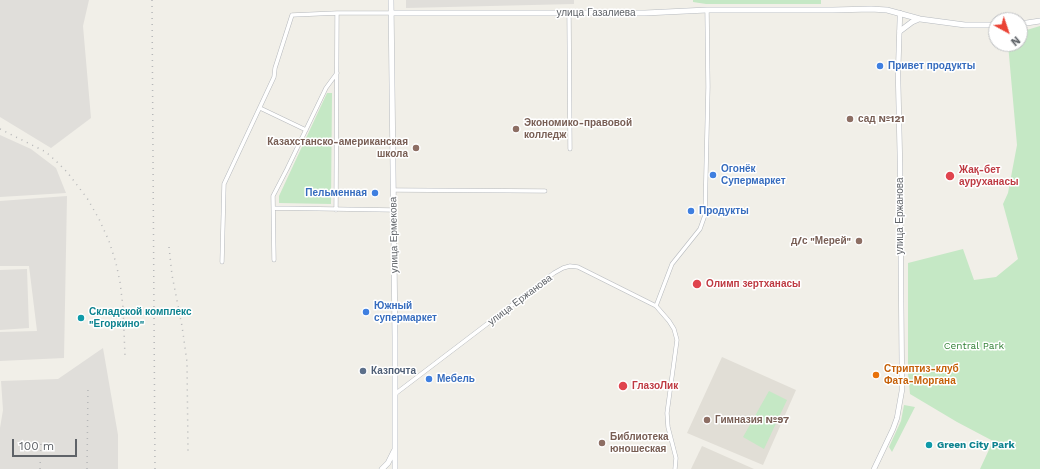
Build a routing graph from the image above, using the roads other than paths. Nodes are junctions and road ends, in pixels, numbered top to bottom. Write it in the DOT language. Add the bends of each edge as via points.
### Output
graph roads {
  1 [pos="391,0"];
  2 [pos="707,10"];
  3 [pos="337,13"];
  4 [pos="391,13"];
  5 [pos="569,13"];
  6 [pos="900,14"];
  7 [pos="920,19"];
  8 [pos="1040,21"];
  9 [pos="1028,23"];
  10 [pos="988,26"];
  11 [pos="900,31"];
  12 [pos="337,73"];
  13 [pos="260,108"];
  14 [pos="306,130"];
  15 [pos="570,149"];
  16 [pos="393,190"];
  17 [pos="545,191"];
  18 [pos="274,208"];
  19 [pos="336,210"];
  20 [pos="393,210"];
  21 [pos="274,260"];
  22 [pos="222,262"];
  23 [pos="656,306"];
  24 [pos="395,394"];
  25 [pos="394,450"];
  26 [pos="382,469"];
  27 [pos="395,469"];
  28 [pos="676,469"];
  29 [pos="874,469"];
  1 -- 4 [label="main road, улица Ермекова"];
  2 -- 5 [label="main road, улица Газалиева"];
  2 -- 6 [label="main road, улица Газалиева" via="871,9"];
  2 -- 23 [label="street" via="705,215 700,229 672,264"];
  3 -- 4 [label="street, улица Газалиева"];
  3 -- 12 [label="street"];
  3 -- 13 [label="street, улица Газалиева" via="292,14 274,77"];
  4 -- 5 [label="main road, улица Газалиева"];
  4 -- 16 [label="main road, улица Ермекова"];
  5 -- 15 [label="street"];
  6 -- 7 [label="main road, улица Газалиева"];
  6 -- 11 [label="street, улица Ержанова"];
  7 -- 10 [label="main road, улица Газалиева"];
  7 -- 11 [label="main road"];
  8 -- 9 [label="main road"];
  11 -- 29 [label="street, улица Ержанова" via="898,74 901,395 897,418"];
  12 -- 14 [label="street" via="326,88"];
  12 -- 19 [label="street"];
  13 -- 14 [label="street"];
  13 -- 22 [label="street" via="224,184"];
  14 -- 18 [label="street" via="273,196"];
  16 -- 17 [label="street"];
  16 -- 20 [label="main road, улица Ермекова"];
  18 -- 19 [label="street"];
  18 -- 21 [label="street"];
  19 -- 20 [label="street"];
  20 -- 24 [label="main road, улица Ермекова"];
  23 -- 24 [label="street, улица Ержанова" via="578,267 563,268"];
  23 -- 28 [label="street, улица Ержанова" via="674,329 677,340 667,413"];
  24 -- 25 [label="main road, улица Ермекова"];
  25 -- 26 [label="main road"];
  25 -- 27 [label="main road, улица Ермекова"];
}
